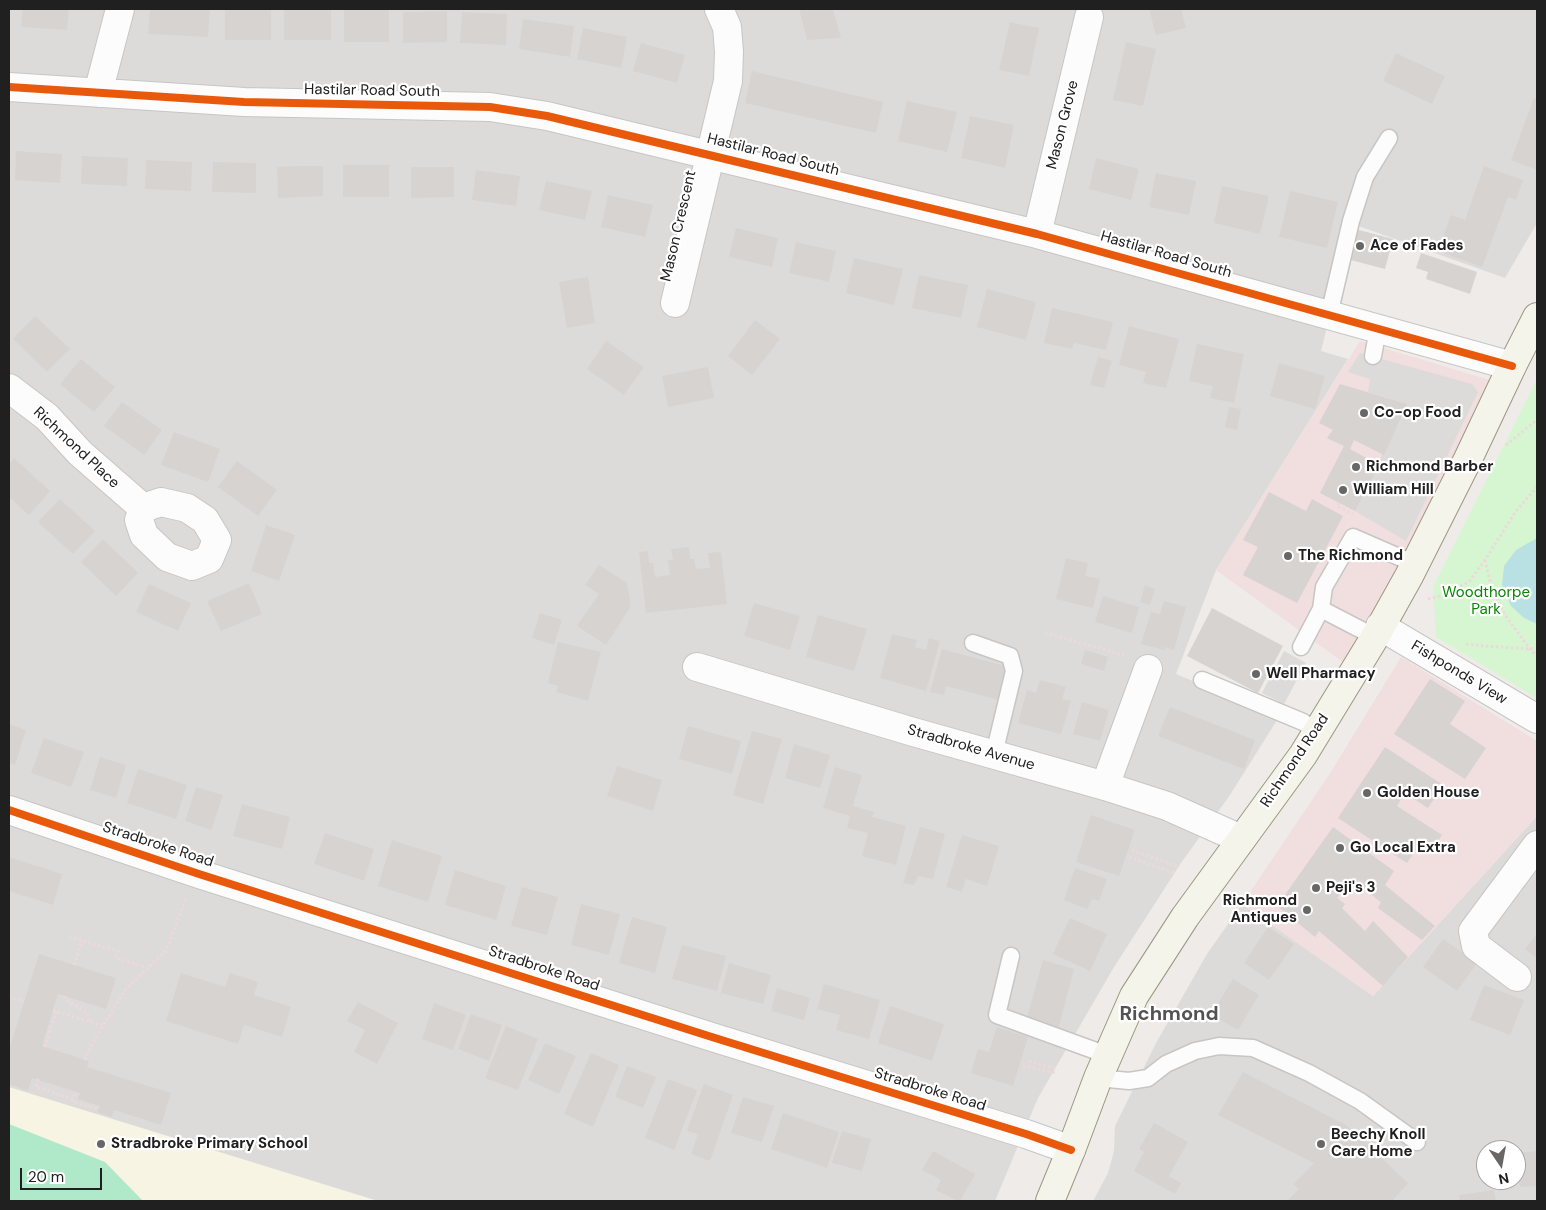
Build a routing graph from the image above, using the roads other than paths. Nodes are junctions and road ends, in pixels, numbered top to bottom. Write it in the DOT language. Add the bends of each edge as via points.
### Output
graph roads {
  1 [pos="120,9"];
  2 [pos="719,9"];
  3 [pos="1089,17"];
  4 [pos="9,87"];
  5 [pos="98,93"];
  6 [pos="1389,138"];
  7 [pos="710,154"];
  8 [pos="1037,234"];
  9 [pos="675,303"];
  10 [pos="1329,315"];
  11 [pos="1537,317"];
  12 [pos="1378,329"];
  13 [pos="1374,356"];
  14 [pos="1512,366"];
  15 [pos="9,388"];
  16 [pos="143,508"];
  17 [pos="1416,564"];
  18 [pos="1321,609"];
  19 [pos="1378,632"];
  20 [pos="973,643"];
  21 [pos="1301,647"];
  22 [pos="697,667"];
  23 [pos="1148,669"];
  24 [pos="1202,680"];
  25 [pos="1537,719"];
  26 [pos="1317,731"];
  27 [pos="994,754"];
  28 [pos="1105,786"];
  29 [pos="9,810"];
  30 [pos="1241,839"];
  31 [pos="1537,845"];
  32 [pos="1011,956"];
  33 [pos="1517,977"];
  34 [pos="1102,1067"];
  35 [pos="1417,1142"];
  36 [pos="1071,1150"];
  37 [pos="1050,1201"];
  1 -- 5 [label="street"];
  2 -- 7 [label="street, Mason Crescent" via="727,28 728,82"];
  3 -- 8 [label="street, Mason Grove"];
  4 -- 5 [label="street, Hastilar Road South"];
  5 -- 7 [label="street, Hastilar Road South" via="244,102 490,107 547,116"];
  6 -- 10 [label="lane" via="1365,177 1350,221"];
  7 -- 8 [label="street, Hastilar Road South"];
  7 -- 9 [label="street, Mason Crescent"];
  8 -- 10 [label="street, Hastilar Road South"];
  10 -- 12 [label="street, Hastilar Road South"];
  11 -- 14 [label="main road, Richmond Road"];
  12 -- 13 [label="lane"];
  12 -- 14 [label="street, Hastilar Road South"];
  14 -- 17 [label="main road, Richmond Road"];
  15 -- 16 [label="street, Richmond Place" via="47,417 80,453"];
  17 -- 18 [label="lane" via="1353,536 1324,587"];
  17 -- 19 [label="main road, Richmond Road"];
  18 -- 19 [label="lane"];
  18 -- 21 [label="lane"];
  19 -- 25 [label="street, Fishponds View" via="1422,650"];
  19 -- 26 [label="main road, Richmond Road"];
  20 -- 27 [label="lane" via="1010,656 1014,671"];
  22 -- 27 [label="street, Stradbroke Avenue"];
  23 -- 28 [label="street"];
  24 -- 26 [label="lane" via="1304,722"];
  26 -- 30 [label="main road, Richmond Road"];
  27 -- 28 [label="street, Stradbroke Avenue"];
  28 -- 30 [label="street, Stradbroke Avenue" via="1167,806"];
  29 -- 36 [label="street, Stradbroke Road" via="209,877"];
  30 -- 34 [label="main road, Richmond Road" via="1134,996"];
  31 -- 33 [label="street" via="1473,931 1476,946"];
  32 -- 34 [label="lane" via="996,1015"];
  34 -- 35 [label="lane" via="1129,1081 1148,1078 1166,1064 1194,1051 1219,1046 1253,1048 1360,1101"];
  34 -- 36 [label="main road, Richmond Road"];
  36 -- 37 [label="main road, Richmond Road"];
}
